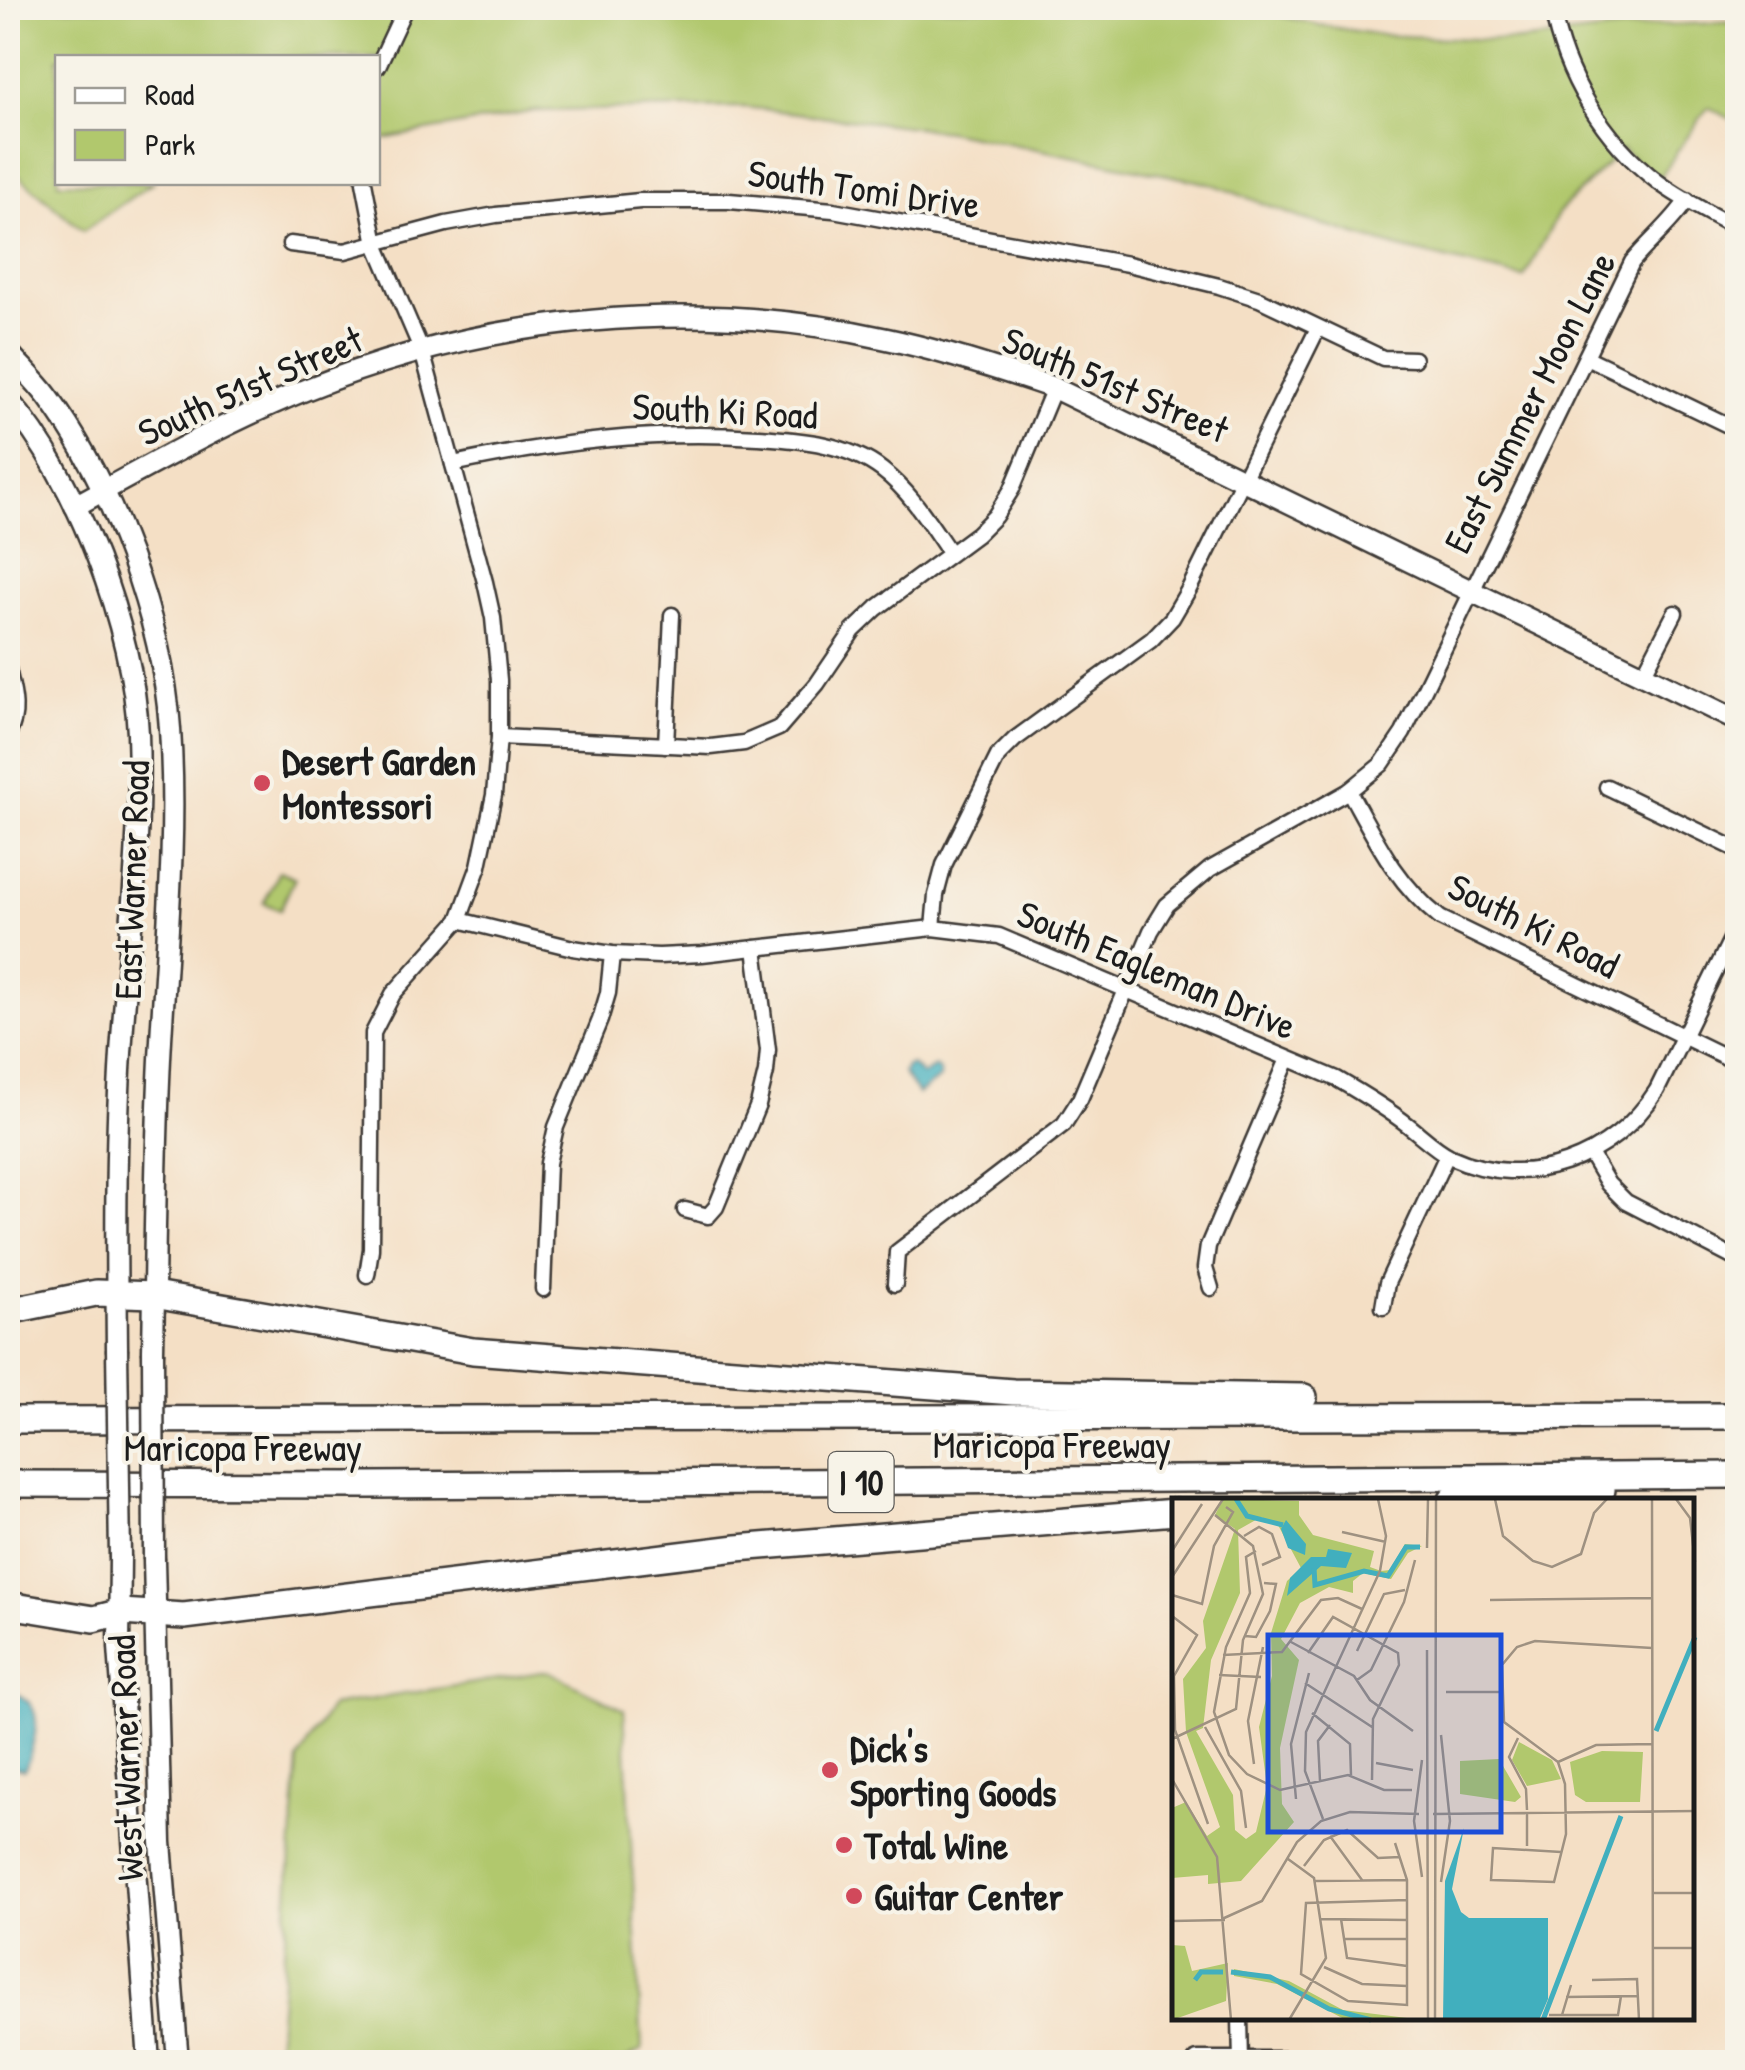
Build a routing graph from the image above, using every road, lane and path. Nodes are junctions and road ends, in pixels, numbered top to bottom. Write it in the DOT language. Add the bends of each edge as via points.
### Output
graph roads {
  1 [pos="405,8"];
  2 [pos="1552,8"];
  3 [pos="380,62"];
  4 [pos="365,185"];
  5 [pos="1686,200"];
  6 [pos="1738,229"];
  7 [pos="290,244"];
  8 [pos="376,244"];
  9 [pos="1318,328"];
  10 [pos="422,351"];
  11 [pos="8,352"];
  12 [pos="1586,357"];
  13 [pos="1414,360"];
  14 [pos="1054,388"];
  15 [pos="8,400"];
  16 [pos="1738,430"];
  17 [pos="453,464"];
  18 [pos="1244,478"];
  19 [pos="102,491"];
  20 [pos="75,506"];
  21 [pos="950,553"];
  22 [pos="1470,590"];
  23 [pos="1675,613"];
  24 [pos="672,615"];
  25 [pos="8,669"];
  26 [pos="1643,675"];
  27 [pos="1738,721"];
  28 [pos="8,734"];
  29 [pos="499,737"];
  30 [pos="666,745"];
  31 [pos="171,760"];
  32 [pos="138,763"];
  33 [pos="1606,787"];
  34 [pos="1349,791"];
  35 [pos="1738,850"];
  36 [pos="459,920"];
  37 [pos="1738,926"];
  38 [pos="933,928"];
  39 [pos="755,948"];
  40 [pos="612,954"];
  41 [pos="1126,989"];
  42 [pos="1683,1036"];
  43 [pos="1288,1059"];
  44 [pos="1738,1063"];
  45 [pos="1447,1155"];
  46 [pos="1591,1155"];
  47 [pos="685,1210"];
  48 [pos="1738,1260"];
  49 [pos="367,1275"];
  50 [pos="895,1284"];
  51 [pos="543,1288"];
  52 [pos="1211,1288"];
  53 [pos="116,1293"];
  54 [pos="154,1295"];
  55 [pos="1384,1307"];
  56 [pos="8,1311"];
  57 [pos="1526,1415"];
  58 [pos="1738,1416"];
  59 [pos="8,1420"];
  60 [pos="153,1450"];
  61 [pos="118,1454"];
  62 [pos="1726,1475"];
  63 [pos="8,1484"];
  64 [pos="1505,1498"];
  65 [pos="1172,1512"];
  66 [pos="8,1606"];
  67 [pos="120,1612"];
  68 [pos="155,1613"];
  69 [pos="1240,2020"];
  70 [pos="149,2062"];
  71 [pos="178,2062"];
  72 [pos="1198,2062"];
  73 [pos="1241,2062"];
  74 [pos="1359,2062"];
  1 -- 3 [label="street"];
  2 -- 5 [label="street" via="1570,67 1599,121 1657,181"];
  4 -- 8 [label="street"];
  5 -- 6 [label="street"];
  5 -- 12 [label="street, East Summer Moon Lane" via="1632,262"];
  7 -- 8 [label="street, South Tomi Drive" via="345,251"];
  8 -- 9 [label="street, South Tomi Drive" via="446,224 576,205 782,204 1172,274 1259,299"];
  8 -- 10 [label="street"];
  9 -- 13 [label="street, South Tomi Drive" via="1383,358"];
  9 -- 18 [label="street"];
  10 -- 14 [label="main road, South 51st Street" via="607,319 774,321 883,338"];
  10 -- 17 [label="street"];
  10 -- 19 [label="main road, South 51st Street" via="284,399"];
  11 -- 19 [label="main road, East Warner Road" via="48,398"];
  12 -- 16 [label="street"];
  12 -- 22 [label="street, East Summer Moon Lane"];
  14 -- 18 [label="main road, South 51st Street"];
  14 -- 21 [label="street" via="995,516"];
  15 -- 20 [label="main road, East Warner Road"];
  17 -- 21 [label="street, South Ki Road" via="604,438 720,434 801,440 847,450 882,469 911,496"];
  17 -- 29 [label="street" via="493,618"];
  18 -- 22 [label="main road, South 51st Street"];
  18 -- 38 [label="street" via="1172,618 998,756 944,865"];
  19 -- 20 [label="main road, South 51st Street"];
  19 -- 31 [label="main road, East Warner Road" via="139,578 156,641"];
  20 -- 32 [label="main road, East Warner Road" via="110,592 125,651"];
  21 -- 30 [label="street" via="852,631 779,728 744,743"];
  22 -- 26 [label="main road, South 51st Street"];
  22 -- 34 [label="street, East Summer Moon Lane" via="1403,733 1382,764"];
  23 -- 26 [label="street"];
  24 -- 30 [label="street"];
  25 -- 28 [label="street" via="15,698"];
  26 -- 27 [label="main road, South 51st Street"];
  29 -- 30 [label="street"];
  29 -- 36 [label="street" via="494,796"];
  31 -- 32 [label="main road"];
  31 -- 54 [label="main road, East Warner Road"];
  32 -- 53 [label="main road, East Warner Road" via="117,1123"];
  33 -- 35 [label="street"];
  34 -- 41 [label="street, East Summer Moon Lane" via="1190,882 1151,931"];
  34 -- 42 [label="street, South Ki Road" via="1412,896 1440,918"];
  36 -- 40 [label="street, South Eagleman Drive"];
  36 -- 49 [label="street" via="392,994 373,1033"];
  37 -- 42 [label="street, South Eagleman Drive"];
  38 -- 39 [label="street, South Eagleman Drive"];
  38 -- 41 [label="street, South Eagleman Drive" via="1000,936"];
  39 -- 40 [label="street, South Eagleman Drive"];
  39 -- 47 [label="street" via="768,1050 758,1105 716,1207 708,1216"];
  40 -- 51 [label="street" via="600,1020 556,1126 548,1163"];
  41 -- 43 [label="street, South Eagleman Drive"];
  41 -- 50 [label="street, East Summer Moon Lane" via="1064,1124 897,1252"];
  42 -- 44 [label="street, South Ki Road"];
  42 -- 46 [label="street, South Eagleman Drive" via="1642,1114"];
  43 -- 45 [label="street, South Eagleman Drive" via="1377,1102"];
  43 -- 52 [label="street" via="1208,1246"];
  45 -- 46 [label="street, South Eagleman Drive" via="1510,1170"];
  45 -- 55 [label="street" via="1386,1283"];
  46 -- 48 [label="street" via="1626,1202"];
  53 -- 54 [label="highway"];
  53 -- 56 [label="highway"];
  53 -- 61 [label="main road, East Warner Road, bridge"];
  54 -- 57 [label="highway" via="473,1351 1012,1392 1478,1398"];
  54 -- 60 [label="main road, East Warner Road, bridge"];
  57 -- 58 [label="highway, Maricopa Freeway / I 10"];
  57 -- 59 [label="highway, Maricopa Freeway / I 10"];
  60 -- 68 [label="main road, West Warner Road, bridge"];
  61 -- 67 [label="main road, West Warner Road, bridge"];
  62 -- 63 [label="highway, Maricopa Freeway / I 10"];
  62 -- 64 [label="highway"];
  65 -- 68 [label="highway" via="776,1544 184,1616"];
  66 -- 67 [label="highway" via="94,1619"];
  67 -- 68 [label="highway"];
  67 -- 70 [label="main road, West Warner Road"];
  68 -- 71 [label="main road, West Warner Road" via="160,1842"];
  69 -- 73 [label="street"];
  72 -- 73 [label="main road"];
  73 -- 74 [label="main road"];
}
